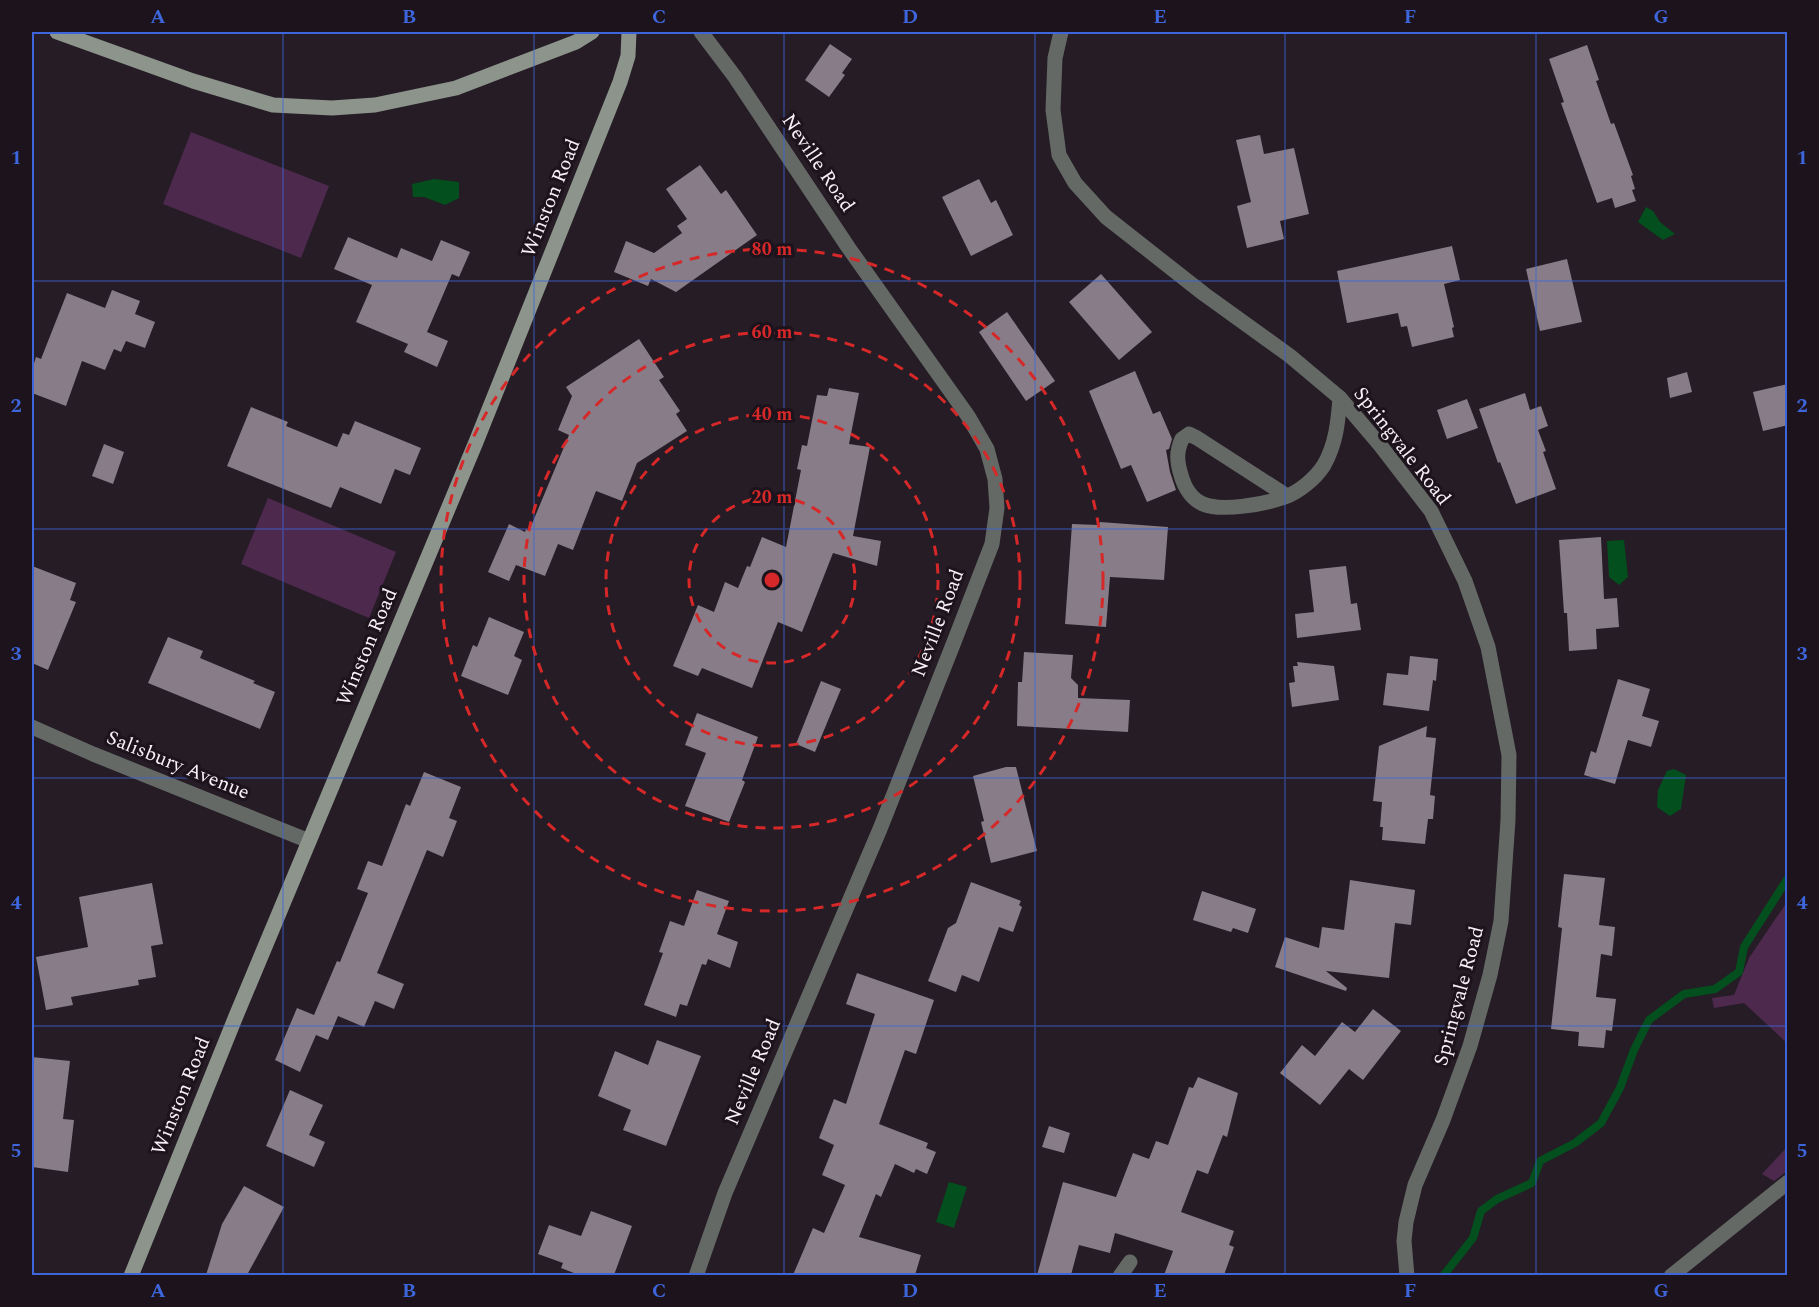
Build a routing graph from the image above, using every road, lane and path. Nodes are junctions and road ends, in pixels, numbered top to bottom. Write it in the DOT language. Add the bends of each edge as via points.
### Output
graph roads {
  1 [pos="57,32"];
  2 [pos="592,32"];
  3 [pos="629,32"];
  4 [pos="701,32"];
  5 [pos="1061,32"];
  6 [pos="1340,398"];
  7 [pos="1287,496"];
  8 [pos="32,727"];
  9 [pos="309,841"];
  10 [pos="1788,1182"];
  11 [pos="1130,1262"];
  12 [pos="131,1275"];
  13 [pos="696,1275"];
  14 [pos="1120,1275"];
  15 [pos="1407,1275"];
  16 [pos="1671,1275"];
  1 -- 2 [label="street" via="273,105 332,108 375,105 456,88 576,42"];
  3 -- 9 [label="street, Winston Road" via="628,56 620,82 476,442"];
  4 -- 13 [label="street, Neville Road" via="969,416 987,449 997,508 992,544 941,675 725,1193"];
  5 -- 6 [label="street, Springvale Road" via="1055,58 1053,110 1059,155 1075,183 1106,217"];
  6 -- 7 [label="street" via="1338,429 1324,465 1314,478"];
  6 -- 15 [label="street, Springvale Road" via="1431,511 1465,581 1488,647 1509,755 1501,921 1470,1046 1415,1185 1404,1241"];
  7 -- 7 [label="street" via="1248,505 1204,505 1182,480 1177,456 1182,439 1190,434"];
  8 -- 9 [label="street, Salisbury Avenue"];
  9 -- 12 [label="street, Winston Road"];
  10 -- 16 [label="street"];
  11 -- 14 [label="street"];
}
